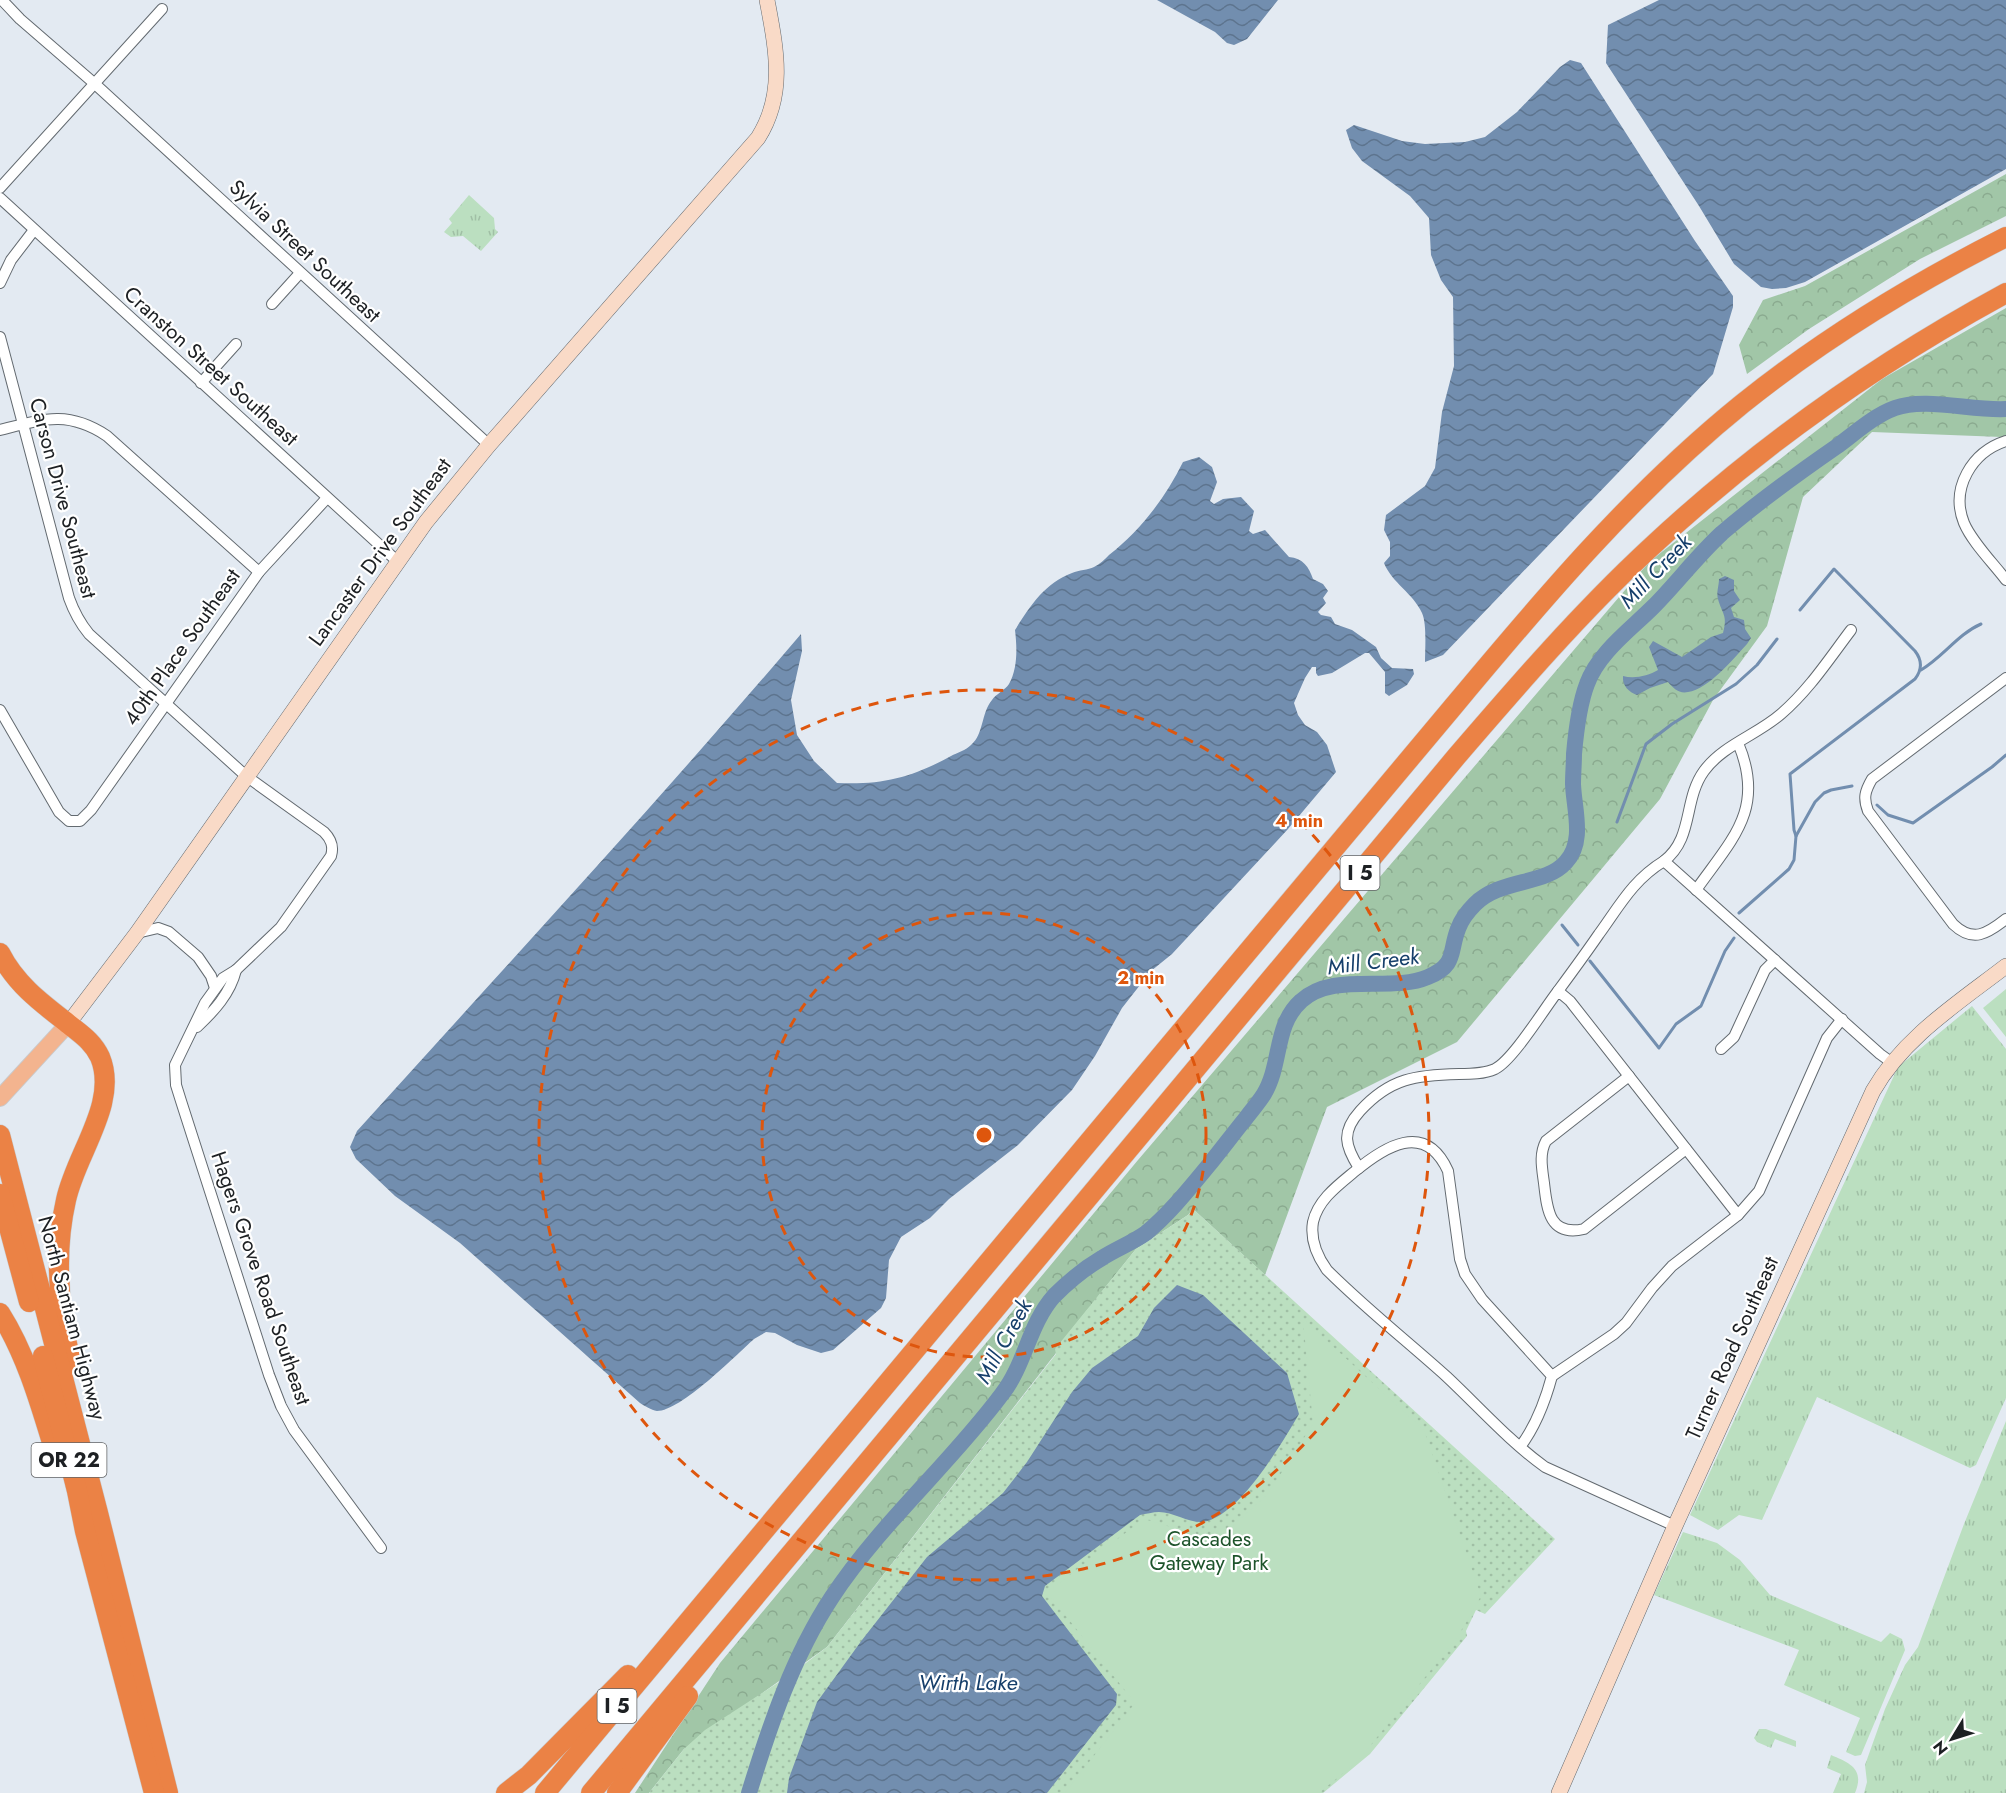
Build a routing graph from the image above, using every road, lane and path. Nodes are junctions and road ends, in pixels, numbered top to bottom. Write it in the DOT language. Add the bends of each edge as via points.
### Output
graph roads {
  1 [pos="2,0"];
  2 [pos="767,0"];
  3 [pos="162,9"];
  4 [pos="95,84"];
  5 [pos="0,188"];
  6 [pos="0,198"];
  7 [pos="34,230"];
  8 [pos="2006,237"];
  9 [pos="300,273"];
  10 [pos="0,283"];
  11 [pos="2006,293"];
  12 [pos="272,304"];
  13 [pos="0,337"];
  14 [pos="236,344"];
  15 [pos="201,383"];
  16 [pos="22,423"];
  17 [pos="0,430"];
  18 [pos="2006,441"];
  19 [pos="489,446"];
  20 [pos="327,498"];
  21 [pos="397,561"];
  22 [pos="259,572"];
  23 [pos="2006,580"];
  24 [pos="1851,630"];
  25 [pos="2006,678"];
  26 [pos="166,704"];
  27 [pos="0,710"];
  28 [pos="1738,743"];
  29 [pos="246,776"];
  30 [pos="1664,861"];
  31 [pos="1696,890"];
  32 [pos="2006,919"];
  33 [pos="137,933"];
  34 [pos="0,953"];
  35 [pos="1775,960"];
  36 [pos="2006,966"];
  37 [pos="236,970"];
  38 [pos="215,988"];
  39 [pos="1558,991"];
  40 [pos="1842,1019"];
  41 [pos="68,1024"];
  42 [pos="190,1034"];
  43 [pos="1721,1049"];
  44 [pos="1892,1062"];
  45 [pos="1629,1076"];
  46 [pos="0,1098"];
  47 [pos="0,1135"];
  48 [pos="1686,1149"];
  49 [pos="1359,1168"];
  50 [pos="0,1194"];
  51 [pos="1738,1215"];
  52 [pos="0,1312"];
  53 [pos="1552,1376"];
  54 [pos="1520,1447"];
  55 [pos="98,1513"];
  56 [pos="1675,1526"];
  57 [pos="85,1531"];
  58 [pos="381,1548"];
  59 [pos="690,1619"];
  60 [pos="724,1634"];
  61 [pos="135,1726"];
  62 [pos="143,1793"];
  63 [pos="154,1793"];
  64 [pos="168,1793"];
  65 [pos="506,1793"];
  66 [pos="544,1793"];
  67 [pos="591,1793"];
  68 [pos="617,1793"];
  69 [pos="1559,1793"];
  1 -- 4 [label="street, Sylvia Street Southeast"];
  2 -- 19 [label="main road, Lancaster Drive Southeast" via="778,80 774,104 763,130"];
  3 -- 4 [label="street"];
  4 -- 5 [label="street"];
  4 -- 9 [label="street, Sylvia Street Southeast"];
  6 -- 7 [label="street, Cranston Street Southeast"];
  7 -- 10 [label="street" via="11,260"];
  7 -- 15 [label="street, Cranston Street Southeast"];
  8 -- 59 [label="highway, I 5" via="1909,289 1824,343 1716,426 1617,519 1538,606"];
  9 -- 12 [label="street"];
  9 -- 19 [label="street, Sylvia Street Southeast"];
  11 -- 60 [label="highway, I 5" via="1881,366 1773,443 1676,524 1574,624 1456,757"];
  13 -- 16 [label="street, Carson Drive Southeast"];
  14 -- 15 [label="street"];
  15 -- 20 [label="street, Cranston Street Southeast"];
  16 -- 17 [label="street"];
  16 -- 22 [label="street" via="61,418 94,427"];
  16 -- 26 [label="street, Carson Drive Southeast" via="75,614 89,634"];
  18 -- 23 [label="street" via="1987,450 1971,466 1960,486 1960,497 1969,531"];
  19 -- 21 [label="main road, Lancaster Drive Southeast"];
  20 -- 21 [label="street, Cranston Street Southeast"];
  20 -- 22 [label="street, 40th Place Southeast"];
  21 -- 29 [label="main road, Lancaster Drive Southeast"];
  22 -- 26 [label="street, 40th Place Southeast"];
  24 -- 28 [label="street" via="1793,703"];
  25 -- 32 [label="street" via="1872,779 1864,801 1962,932 1983,934"];
  26 -- 27 [label="street, 40th Place Southeast" via="90,811 75,823 59,812"];
  26 -- 29 [label="street, Carson Drive Southeast"];
  28 -- 30 [label="street" via="1703,773 1691,799 1679,846"];
  28 -- 31 [label="street" via="1749,775 1748,802 1736,833"];
  29 -- 33 [label="main road, Lancaster Drive Southeast"];
  29 -- 37 [label="street, Hagers Grove Road Southeast" via="324,832 333,851 281,927"];
  30 -- 31 [label="street"];
  30 -- 39 [label="street" via="1640,878 1617,906"];
  31 -- 35 [label="street"];
  33 -- 38 [label="street" via="158,928 170,932 198,957"];
  33 -- 41 [label="main road, Lancaster Drive Southeast"];
  34 -- 41 [label="highway" via="24,987"];
  35 -- 40 [label="street"];
  35 -- 43 [label="street" via="1765,970 1734,1037"];
  36 -- 44 [label="main road, Turner Road Southeast"];
  37 -- 38 [label="street, Hagers Grove Road Southeast"];
  37 -- 42 [label="street, Hagers Grove Road Southeast" via="226,994"];
  38 -- 42 [label="street, Hagers Grove Road Southeast"];
  39 -- 45 [label="street" via="1570,1000"];
  39 -- 49 [label="street" via="1496,1069 1399,1080 1365,1105 1348,1127 1346,1139"];
  40 -- 44 [label="street"];
  40 -- 51 [label="street" via="1827,1038 1759,1191"];
  41 -- 46 [label="main road, Lancaster Drive Southeast"];
  41 -- 55 [label="highway" via="84,1034 99,1056 106,1087 104,1104 76,1166 60,1235 61,1303"];
  42 -- 58 [label="street, Hagers Grove Road Southeast" via="175,1065 176,1085 269,1375 294,1430"];
  44 -- 56 [label="main road, Turner Road Southeast" via="1859,1118"];
  45 -- 48 [label="street"];
  45 -- 48 [label="street" via="1542,1148 1547,1211 1552,1220 1561,1229 1584,1229"];
  47 -- 55 [label="highway, North Santiam Highway / OR 22"];
  48 -- 51 [label="street"];
  49 -- 53 [label="street" via="1400,1143 1414,1141 1435,1150 1448,1171 1465,1274 1482,1299"];
  49 -- 54 [label="street" via="1327,1195 1316,1213 1313,1237 1319,1258 1336,1279"];
  50 -- 57 [label="highway, North Santiam Highway / OR 22"];
  51 -- 53 [label="street" via="1672,1266 1614,1334"];
  52 -- 57 [label="highway" via="27,1368 59,1468"];
  53 -- 54 [label="street" via="1542,1409"];
  54 -- 56 [label="street" via="1560,1476"];
  55 -- 64 [label="highway, North Santiam Highway / OR 22"];
  56 -- 69 [label="main road, Turner Road Southeast"];
  57 -- 61 [label="highway, North Santiam Highway / OR 22"];
  59 -- 65 [label="highway"];
  59 -- 66 [label="highway, I 5"];
  60 -- 67 [label="highway, I 5"];
  60 -- 68 [label="highway, I 5" via="702,1677"];
  61 -- 62 [label="highway"];
  61 -- 63 [label="highway, North Santiam Highway / OR 22"];
}
